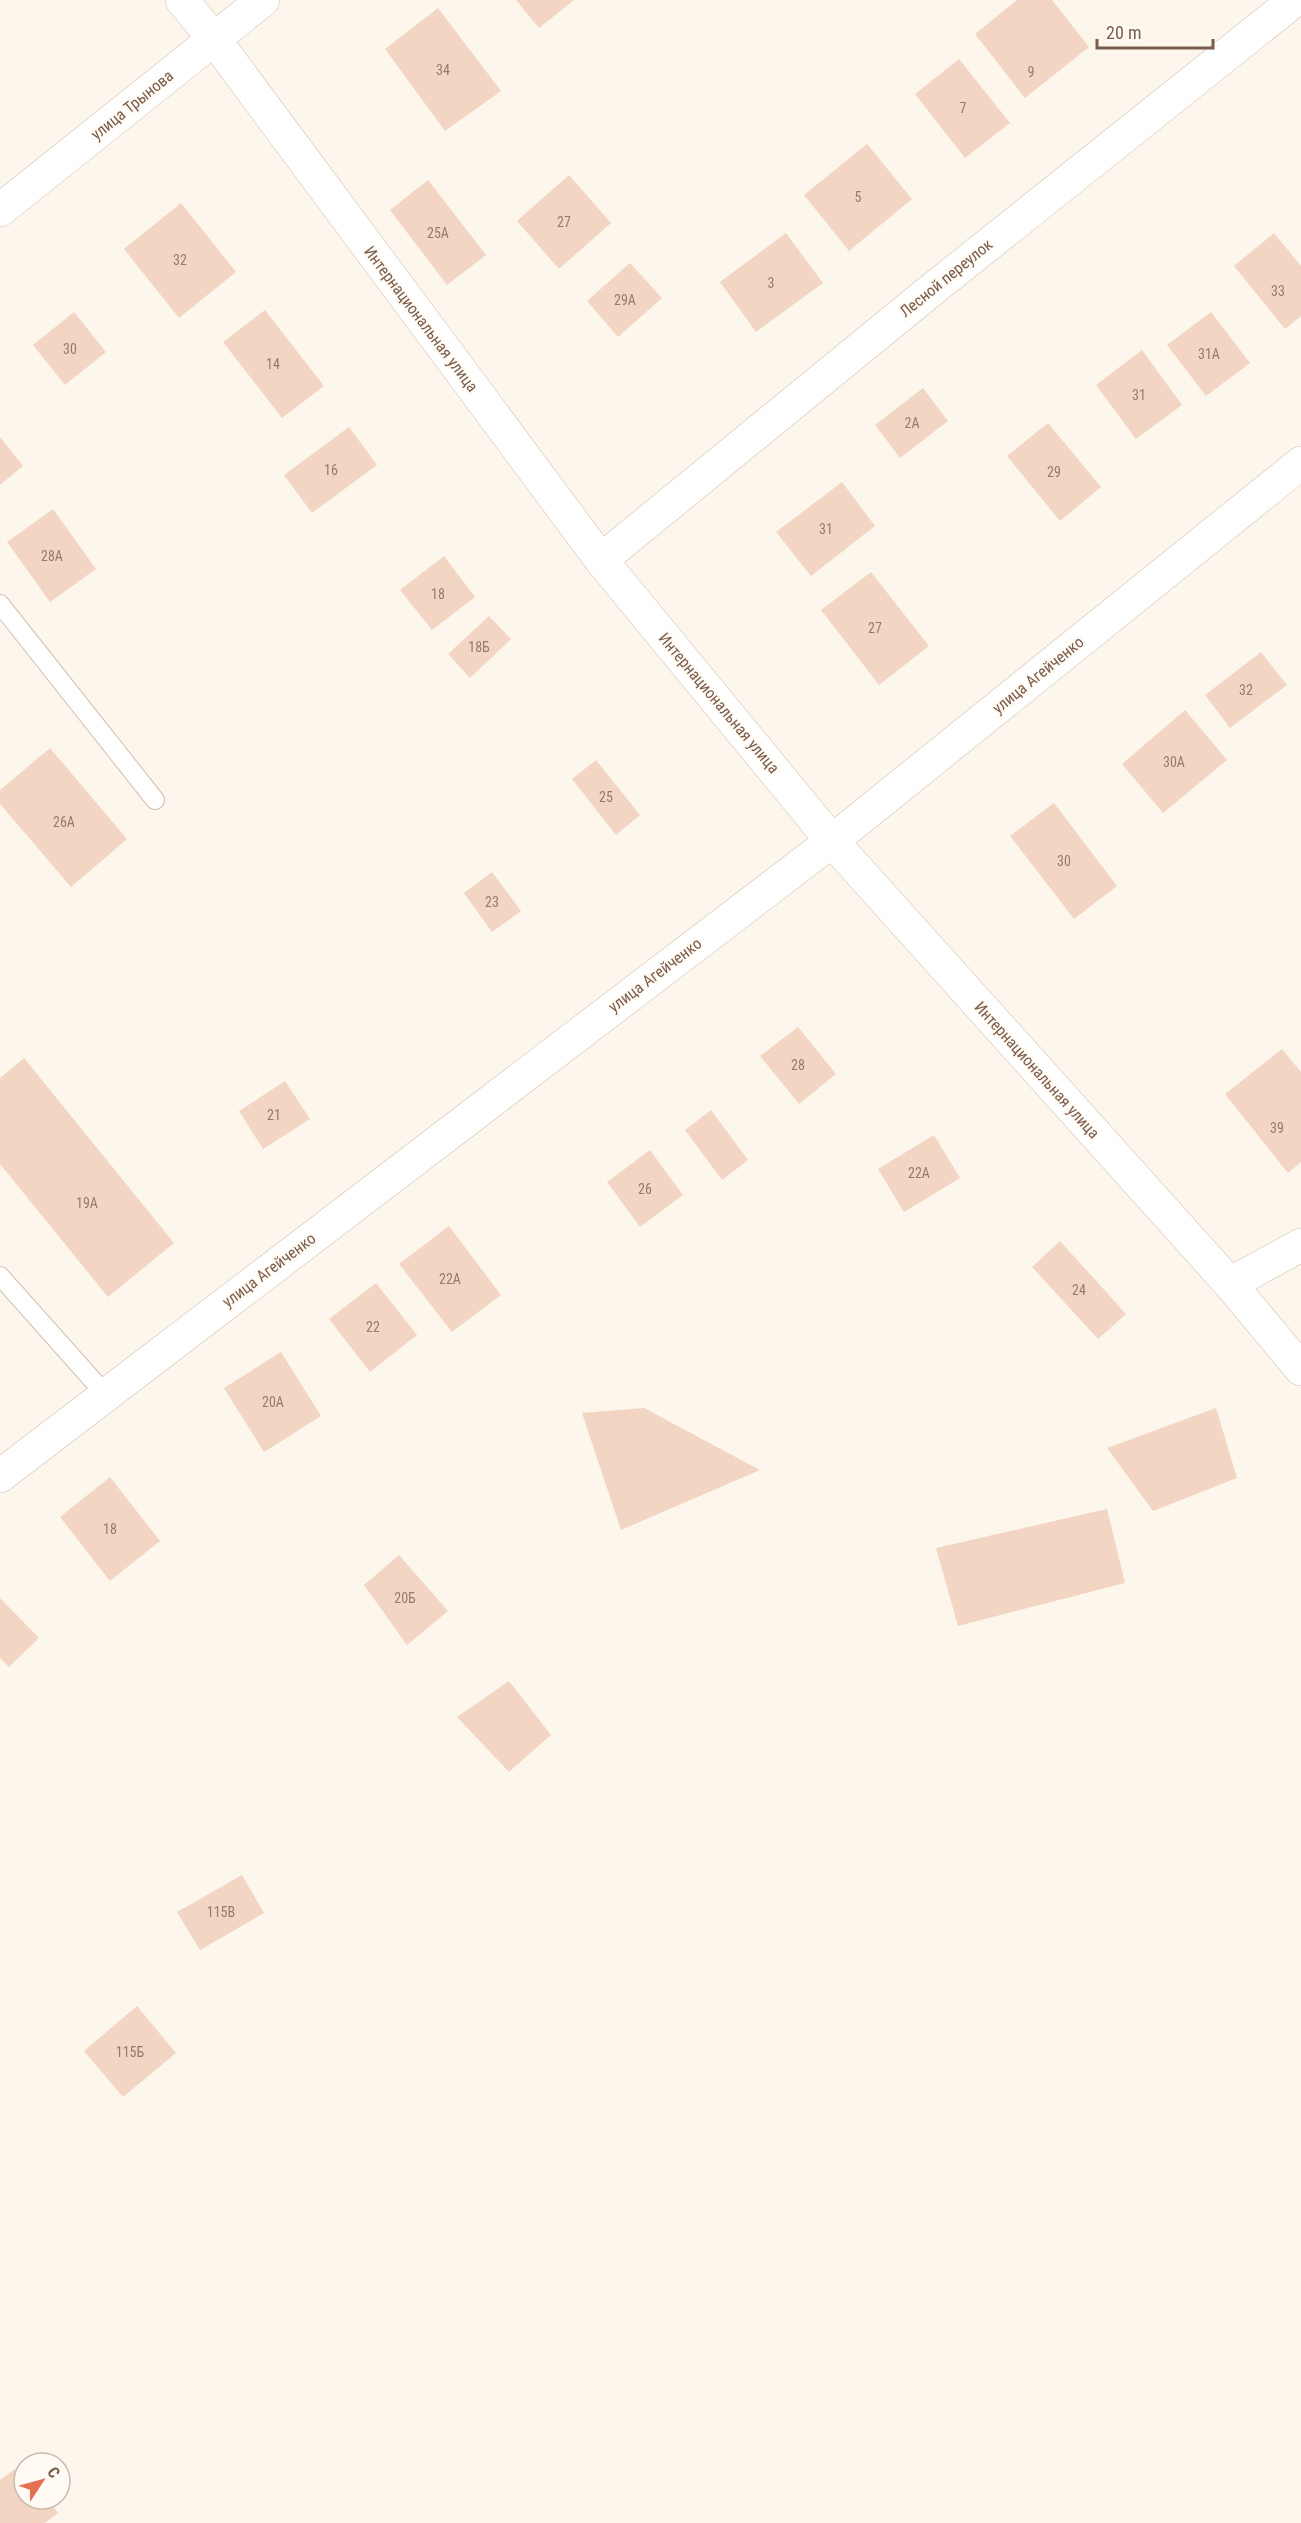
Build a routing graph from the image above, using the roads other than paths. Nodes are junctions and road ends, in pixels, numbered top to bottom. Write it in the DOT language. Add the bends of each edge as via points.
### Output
graph roads {
  1 [pos="182,0"];
  2 [pos="263,0"];
  3 [pos="1295,0"];
  4 [pos="214,39"];
  5 [pos="0,210"];
  6 [pos="1301,462"];
  7 [pos="601,560"];
  8 [pos="0,604"];
  9 [pos="155,800"];
  10 [pos="832,841"];
  11 [pos="1301,1245"];
  12 [pos="0,1276"];
  13 [pos="1230,1284"];
  14 [pos="1301,1369"];
  15 [pos="105,1395"];
  16 [pos="0,1476"];
  1 -- 4 [label="street, Интернациональная улица"];
  2 -- 4 [label="street, улица Трынова"];
  3 -- 7 [label="street, Лесной переулок"];
  4 -- 5 [label="street, улица Трынова"];
  4 -- 7 [label="street, Интернациональная улица"];
  6 -- 10 [label="street, улица Агейченко"];
  7 -- 10 [label="street, Интернациональная улица"];
  8 -- 9 [label="lane"];
  10 -- 13 [label="street, Интернациональная улица"];
  10 -- 15 [label="street, улица Агейченко"];
  11 -- 13 [label="street"];
  12 -- 15 [label="lane"];
  13 -- 14 [label="street, Интернациональная улица"];
  15 -- 16 [label="street, улица Агейченко"];
}
